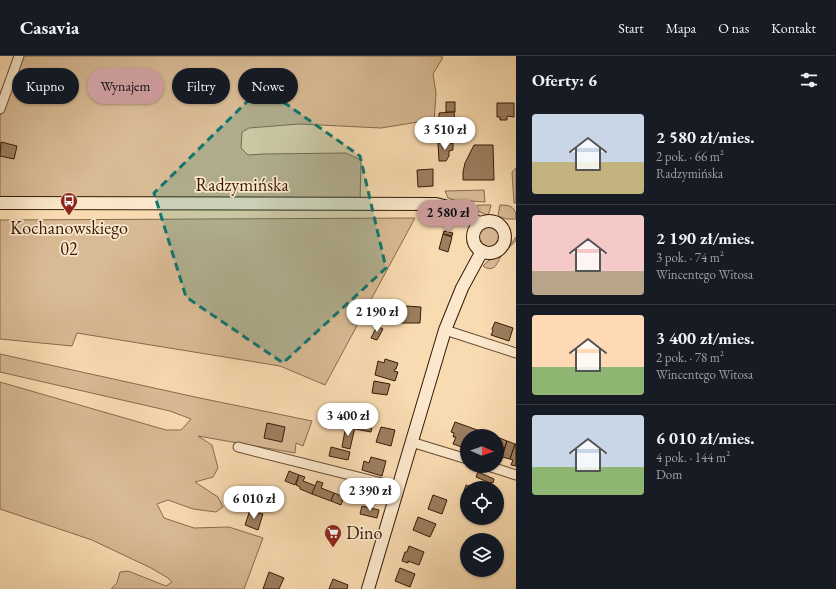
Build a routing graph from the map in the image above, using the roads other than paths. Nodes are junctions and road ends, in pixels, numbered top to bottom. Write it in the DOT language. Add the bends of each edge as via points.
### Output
graph roads {
  1 [pos="19,56"];
  2 [pos="0,109"];
  3 [pos="0,203"];
  4 [pos="479,223"];
  5 [pos="510,229"];
  6 [pos="482,251"];
  7 [pos="445,330"];
  8 [pos="516,353"];
  9 [pos="411,442"];
  10 [pos="238,447"];
  11 [pos="460,457"];
  12 [pos="504,471"];
  13 [pos="516,475"];
  14 [pos="398,487"];
  15 [pos="368,589"];
  1 -- 2 [label="street"];
  3 -- 4 [label="street, Radzymińska" via="436,204 452,208"];
  4 -- 5 [label="street" via="494,221"];
  4 -- 6 [label="street" via="473,238 477,248"];
  5 -- 6 [label="street" via="502,247 493,253"];
  6 -- 7 [label="street" via="462,288"];
  7 -- 8 [label="street"];
  7 -- 9 [label="street"];
  9 -- 11 [label="street"];
  9 -- 14 [label="street"];
  10 -- 14 [label="street"];
  12 -- 13 [label="street"];
  14 -- 15 [label="street"];
}
